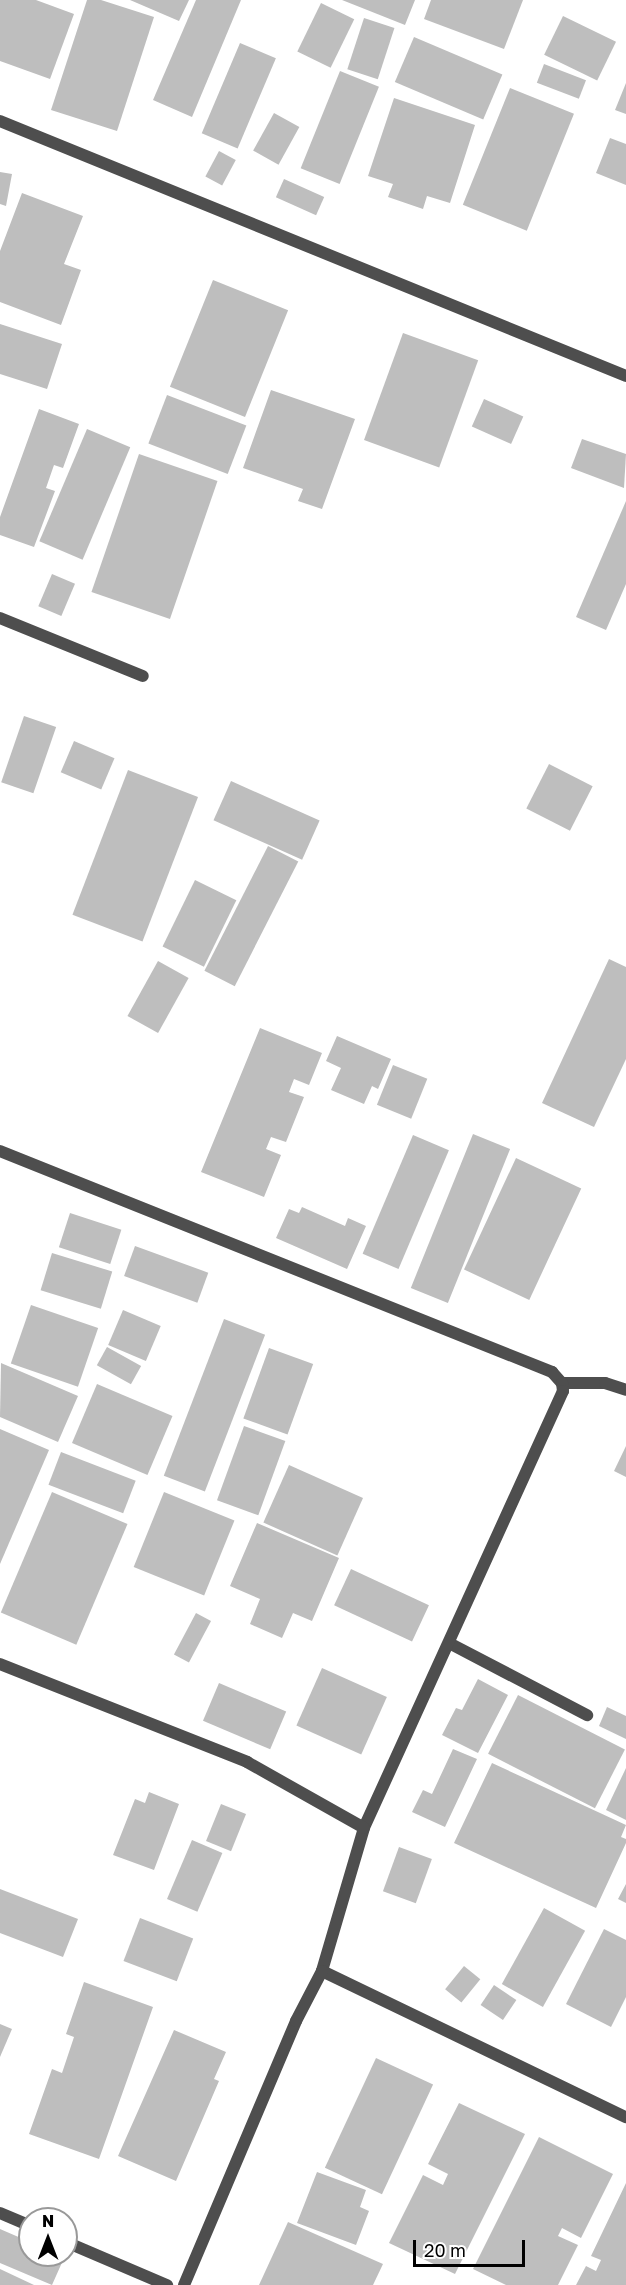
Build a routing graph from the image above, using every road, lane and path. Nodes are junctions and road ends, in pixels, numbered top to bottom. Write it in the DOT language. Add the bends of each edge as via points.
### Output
graph roads {
  1 [pos="0,121"];
  2 [pos="626,376"];
  3 [pos="0,618"];
  4 [pos="143,676"];
  5 [pos="0,1151"];
  6 [pos="562,1383"];
  7 [pos="626,1390"];
  8 [pos="449,1643"];
  9 [pos="0,1664"];
  10 [pos="588,1715"];
  11 [pos="364,1828"];
  12 [pos="321,1971"];
  13 [pos="626,2117"];
  14 [pos="0,2213"];
  15 [pos="18,2221"];
  16 [pos="78,2247"];
  17 [pos="167,2285"];
  18 [pos="184,2285"];
  1 -- 2 [label="street"];
  3 -- 4 [label="street"];
  5 -- 6 [label="street" via="552,1372"];
  6 -- 7 [label="street" via="605,1383"];
  6 -- 8 [label="street" via="563,1391"];
  8 -- 10 [label="street"];
  8 -- 11 [label="street"];
  9 -- 11 [label="street" via="247,1762"];
  11 -- 12 [label="street"];
  12 -- 13 [label="street"];
  12 -- 18 [label="street"];
  14 -- 15 [label="street"];
  16 -- 17 [label="street"];
}
